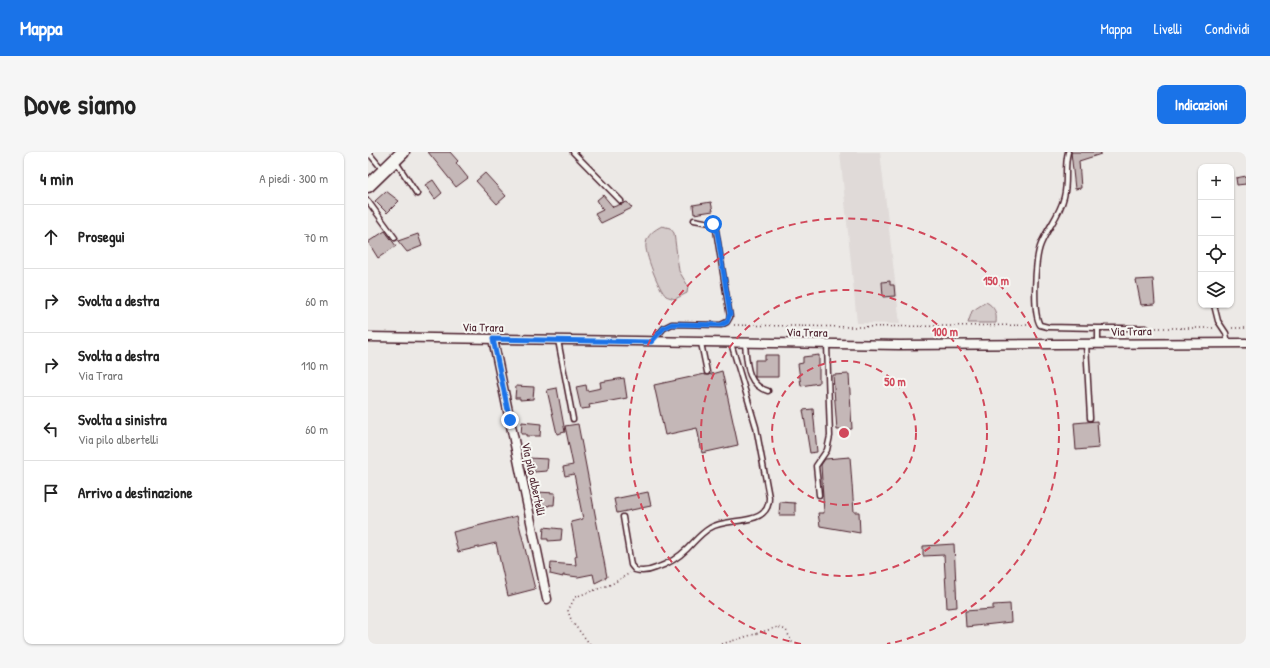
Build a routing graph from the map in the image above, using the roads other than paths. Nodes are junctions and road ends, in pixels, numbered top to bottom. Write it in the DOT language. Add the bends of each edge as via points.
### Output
graph roads {
  1 [pos="368,152"];
  2 [pos="573,152"];
  3 [pos="1068,152"];
  4 [pos="399,156"];
  5 [pos="384,171"];
  6 [pos="368,186"];
  7 [pos="417,194"];
  8 [pos="622,201"];
  9 [pos="368,202"];
  10 [pos="694,220"];
  11 [pos="395,238"];
  12 [pos="1215,308"];
  13 [pos="1098,328"];
  14 [pos="1146,328"];
  15 [pos="368,337"];
  16 [pos="493,339"];
  17 [pos="558,340"];
  18 [pos="651,342"];
  19 [pos="701,343"];
  20 [pos="732,343"];
  21 [pos="1228,343"];
  22 [pos="1246,343"];
  23 [pos="745,344"];
  24 [pos="827,344"];
  25 [pos="1086,344"];
  26 [pos="1098,344"];
  27 [pos="707,372"];
  28 [pos="768,391"];
  29 [pos="1090,418"];
  30 [pos="573,419"];
  31 [pos="819,495"];
  32 [pos="622,517"];
  33 [pos="547,599"];
  1 -- 5 [label="lane"];
  2 -- 8 [label="lane"];
  3 -- 13 [label="lane" via="1064,196 1037,256 1037,319 1040,324 1048,327"];
  4 -- 5 [label="main road"];
  4 -- 7 [label="lane"];
  5 -- 6 [label="main road"];
  9 -- 11 [label="lane"];
  10 -- 18 [label="lane" via="710,223 717,232 730,314 727,322 721,325 672,324 664,328"];
  12 -- 21 [label="lane"];
  13 -- 14 [label="lane"];
  13 -- 26 [label="lane"];
  15 -- 16 [label="street, Via Trara"];
  16 -- 17 [label="street, Via Trara"];
  16 -- 33 [label="street, Via pilo albertelli"];
  17 -- 18 [label="street, Via Trara"];
  17 -- 30 [label="lane"];
  18 -- 19 [label="street, Via Trara"];
  19 -- 20 [label="street, Via Trara"];
  19 -- 27 [label="lane"];
  20 -- 23 [label="street, Via Trara"];
  20 -- 32 [label="lane" via="760,442 769,497 768,509 757,517 714,525 669,563 650,570 635,570 630,562"];
  21 -- 22 [label="street, Via Trara"];
  21 -- 26 [label="street, Via Trara"];
  23 -- 24 [label="street, Via Trara"];
  23 -- 28 [label="lane" via="751,378 758,387"];
  24 -- 25 [label="street, Via Trara"];
  24 -- 31 [label="lane" via="830,436 827,450 816,466"];
  25 -- 26 [label="street, Via Trara"];
  25 -- 29 [label="lane"];
}
